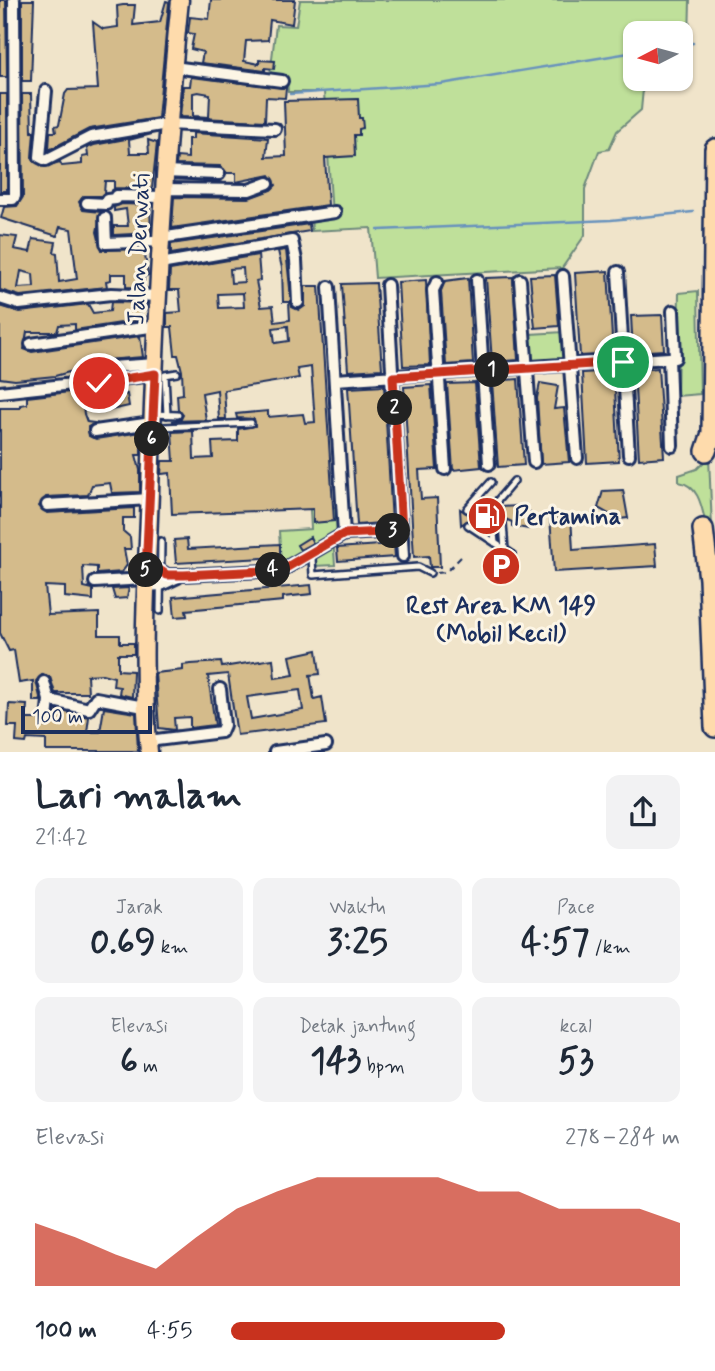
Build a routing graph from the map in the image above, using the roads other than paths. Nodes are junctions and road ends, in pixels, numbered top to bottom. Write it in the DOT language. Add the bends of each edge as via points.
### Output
graph roads {
  1 [pos="14,0"];
  2 [pos="180,0"];
  3 [pos="173,66"];
  4 [pos="282,81"];
  5 [pos="0,88"];
  6 [pos="13,88"];
  7 [pos="46,91"];
  8 [pos="167,124"];
  9 [pos="275,129"];
  10 [pos="715,149"];
  11 [pos="163,172"];
  12 [pos="219,174"];
  13 [pos="268,183"];
  14 [pos="162,193"];
  15 [pos="0,199"];
  16 [pos="87,202"];
  17 [pos="335,212"];
  18 [pos="105,218"];
  19 [pos="160,240"];
  20 [pos="160,264"];
  21 [pos="618,272"];
  22 [pos="563,276"];
  23 [pos="477,280"];
  24 [pos="520,280"];
  25 [pos="436,282"];
  26 [pos="387,285"];
  27 [pos="329,287"];
  28 [pos="158,296"];
  29 [pos="6,300"];
  30 [pos="298,302"];
  31 [pos="673,311"];
  32 [pos="157,326"];
  33 [pos="31,344"];
  34 [pos="669,358"];
  35 [pos="623,362"];
  36 [pos="570,365"];
  37 [pos="111,367"];
  38 [pos="528,368"];
  39 [pos="482,371"];
  40 [pos="158,373"];
  41 [pos="177,373"];
  42 [pos="438,374"];
  43 [pos="393,377"];
  44 [pos="335,380"];
  45 [pos="0,392"];
  46 [pos="178,415"];
  47 [pos="157,417"];
  48 [pos="251,423"];
  49 [pos="95,431"];
  50 [pos="671,446"];
  51 [pos="706,451"];
  52 [pos="629,455"];
  53 [pos="577,458"];
  54 [pos="534,462"];
  55 [pos="489,464"];
  56 [pos="445,469"];
  57 [pos="514,481"];
  58 [pos="491,482"];
  59 [pos="480,495"];
  60 [pos="502,495"];
  61 [pos="150,499"];
  62 [pos="47,505"];
  63 [pos="492,507"];
  64 [pos="503,507"];
  65 [pos="480,508"];
  66 [pos="467,509"];
  67 [pos="494,523"];
  68 [pos="503,523"];
  69 [pos="481,524"];
  70 [pos="468,525"];
  71 [pos="703,529"];
  72 [pos="402,531"];
  73 [pos="344,534"];
  74 [pos="482,534"];
  75 [pos="161,541"];
  76 [pos="495,543"];
  77 [pos="505,550"];
  78 [pos="311,553"];
  79 [pos="512,554"];
  80 [pos="403,556"];
  81 [pos="430,573"];
  82 [pos="151,578"];
  83 [pos="95,582"];
  84 [pos="160,611"];
  85 [pos="44,682"];
  86 [pos="220,689"];
  87 [pos="48,700"];
  88 [pos="144,707"];
  89 [pos="47,719"];
  90 [pos="715,727"];
  91 [pos="326,745"];
  92 [pos="148,746"];
  93 [pos="275,751"];
  1 -- 6 [label="street"];
  2 -- 3 [label="main road, Jalan Derwati"];
  3 -- 4 [label="street"];
  3 -- 8 [label="main road, Jalan Derwati"];
  5 -- 6 [label="street"];
  6 -- 15 [label="street" via="15,196"];
  7 -- 8 [label="street" via="40,156 46,160 91,137"];
  8 -- 9 [label="street"];
  8 -- 11 [label="main road, Jalan Derwati"];
  10 -- 51 [label="highway" via="712,433"];
  11 -- 12 [label="street"];
  11 -- 14 [label="main road, Jalan Derwati"];
  13 -- 14 [label="street" via="249,190"];
  14 -- 16 [label="street" via="116,196 106,204"];
  14 -- 19 [label="main road, Jalan Derwati"];
  17 -- 19 [label="street"];
  18 -- 19 [label="street" via="106,243"];
  19 -- 20 [label="main road, Jalan Derwati"];
  20 -- 28 [label="main road, Jalan Derwati"];
  20 -- 30 [label="street" via="292,241"];
  21 -- 35 [label="street"];
  22 -- 36 [label="street"];
  23 -- 39 [label="street"];
  24 -- 38 [label="street"];
  25 -- 42 [label="street"];
  26 -- 43 [label="street"];
  27 -- 44 [label="street"];
  28 -- 29 [label="street" via="111,294 30,303"];
  28 -- 32 [label="main road, Jalan Derwati"];
  31 -- 34 [label="street" via="675,358"];
  32 -- 33 [label="street"];
  32 -- 40 [label="main road, Jalan Derwati"];
  34 -- 35 [label="street"];
  34 -- 50 [label="street"];
  35 -- 36 [label="street"];
  35 -- 52 [label="street"];
  36 -- 38 [label="street"];
  36 -- 53 [label="street"];
  37 -- 40 [label="street"];
  38 -- 39 [label="street"];
  38 -- 54 [label="street"];
  39 -- 42 [label="street"];
  39 -- 55 [label="street"];
  40 -- 41 [label="lane"];
  40 -- 45 [label="street"];
  40 -- 47 [label="main road, Jalan Derwati"];
  42 -- 43 [label="street"];
  42 -- 56 [label="street"];
  43 -- 44 [label="street"];
  43 -- 72 [label="street"];
  44 -- 73 [label="street"];
  46 -- 47 [label="lane"];
  47 -- 48 [label="lane" via="163,427"];
  47 -- 49 [label="street"];
  47 -- 61 [label="main road, Jalan Derwati"];
  57 -- 60 [label="lane"];
  58 -- 59 [label="lane"];
  59 -- 65 [label="lane"];
  59 -- 66 [label="lane"];
  60 -- 63 [label="lane"];
  60 -- 64 [label="lane"];
  61 -- 62 [label="street"];
  61 -- 82 [label="main road, Jalan Derwati"];
  67 -- 76 [label="lane"];
  68 -- 77 [label="lane"];
  69 -- 74 [label="lane"];
  70 -- 74 [label="lane"];
  71 -- 90 [label="highway"];
  72 -- 73 [label="street"];
  72 -- 80 [label="street"];
  73 -- 78 [label="street"];
  74 -- 76 [label="lane"];
  75 -- 82 [label="lane"];
  76 -- 77 [label="lane"];
  77 -- 79 [label="lane"];
  78 -- 81 [label="lane" via="313,575 418,567"];
  78 -- 82 [label="street" via="282,570"];
  82 -- 83 [label="street"];
  82 -- 84 [label="lane"];
  82 -- 88 [label="main road, Jalan Derwati"];
  85 -- 87 [label="street"];
  86 -- 92 [label="street" via="221,732"];
  87 -- 88 [label="street" via="89,709 96,698"];
  87 -- 89 [label="street"];
  88 -- 92 [label="main road, Jalan Derwati"];
  91 -- 93 [label="street"];
}
